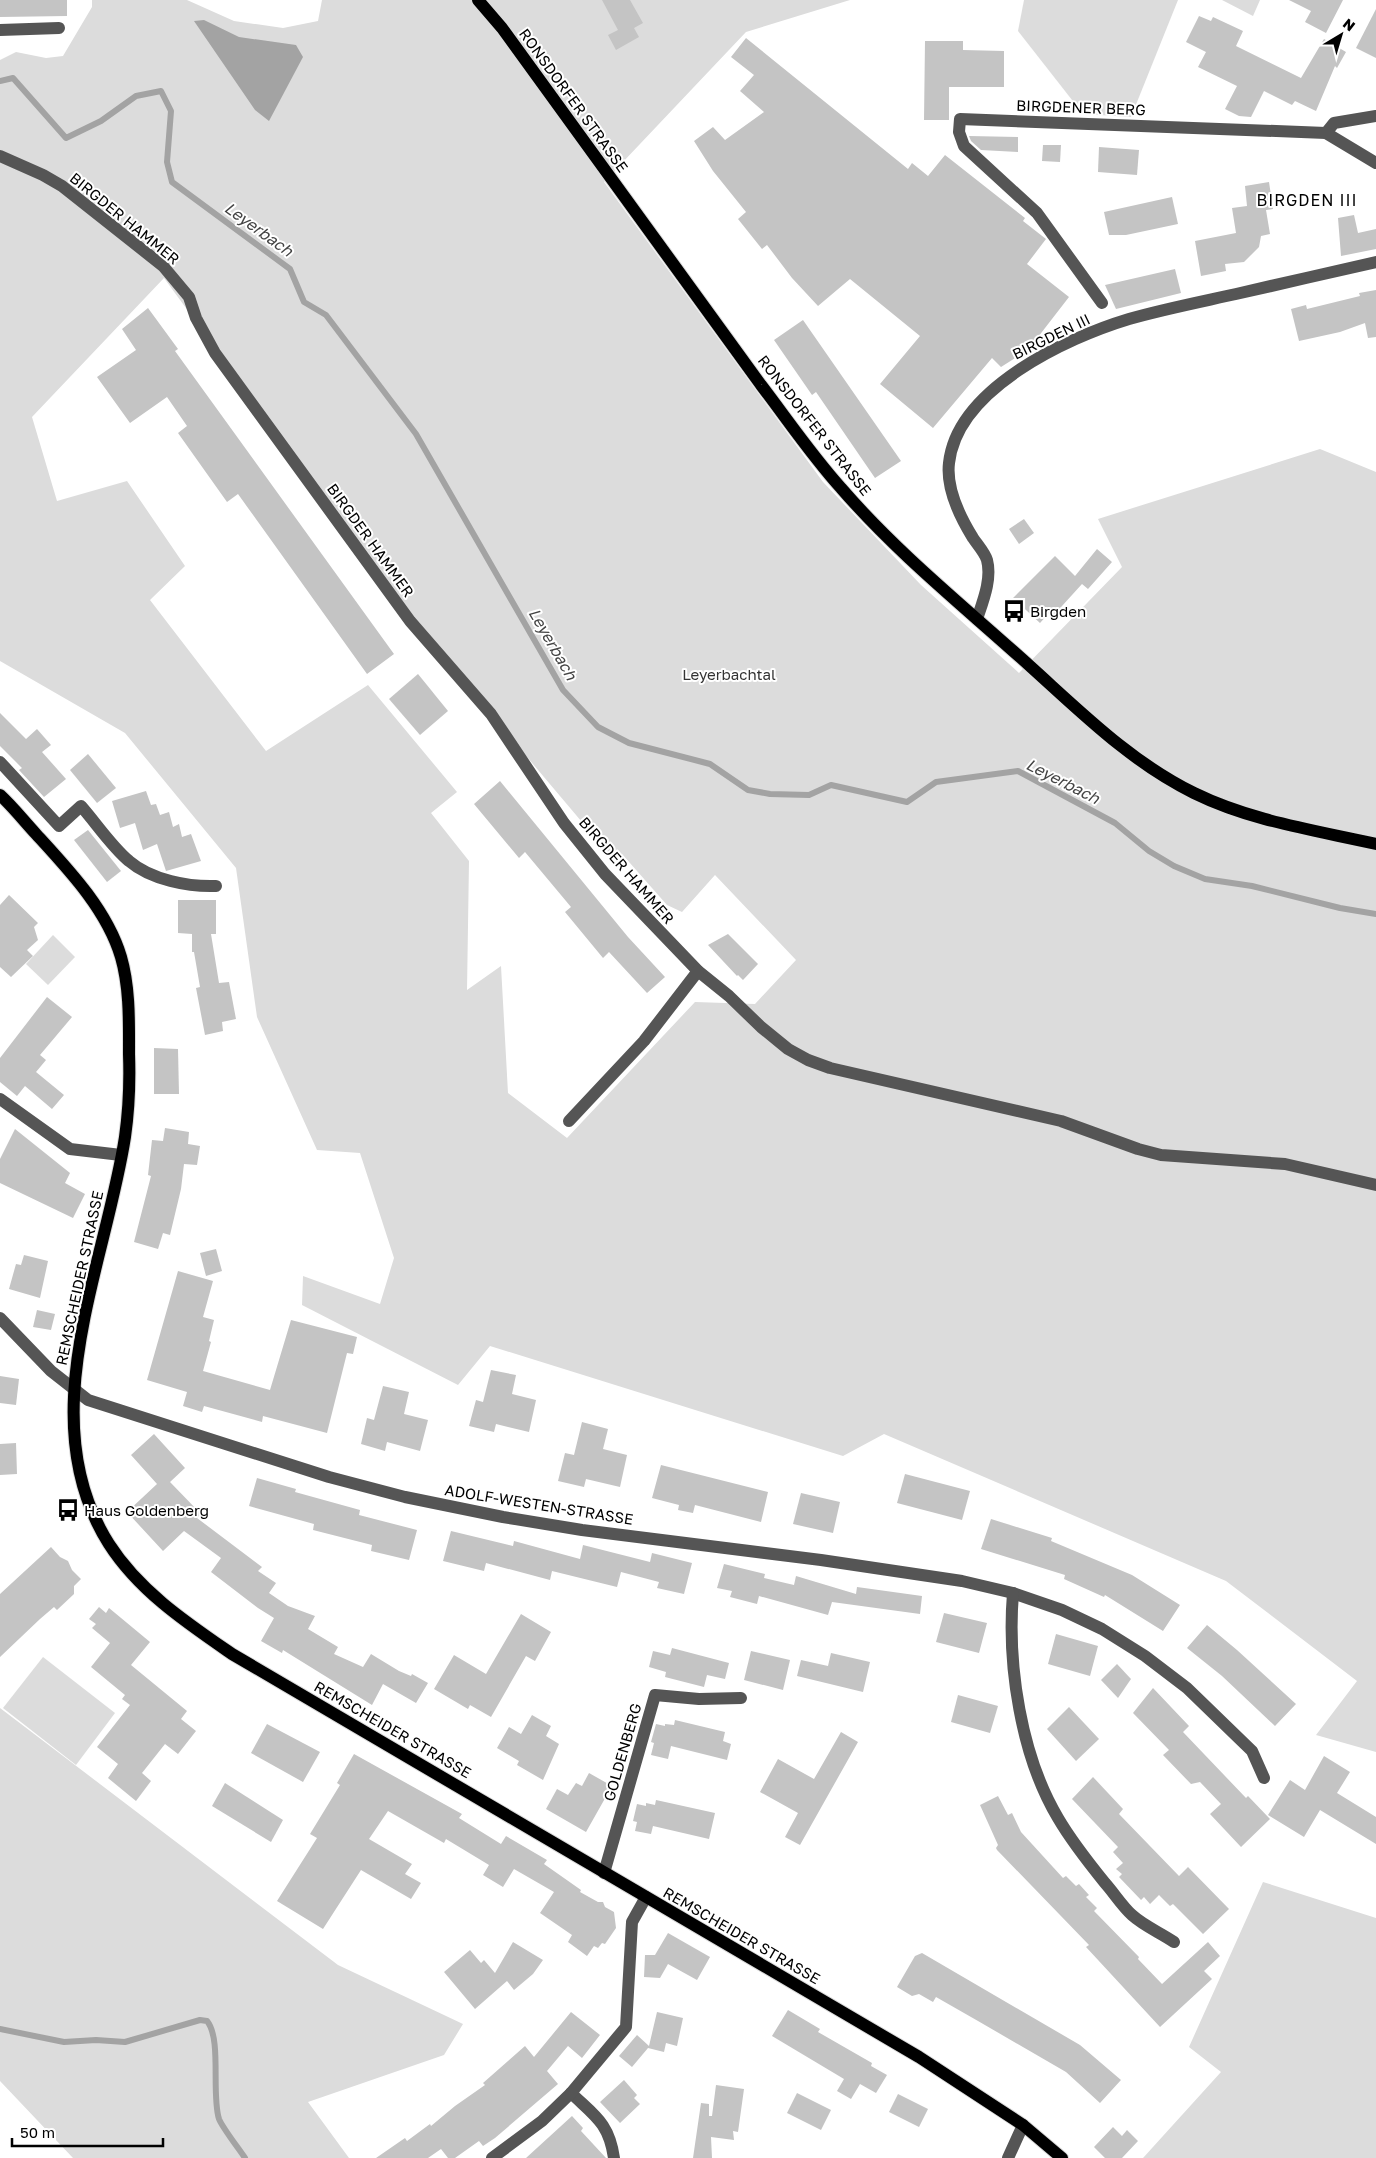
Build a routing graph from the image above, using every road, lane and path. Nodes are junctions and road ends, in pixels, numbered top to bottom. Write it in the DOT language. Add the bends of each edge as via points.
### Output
graph roads {
  1 [pos="478,0"];
  2 [pos="59,28"];
  3 [pos="0,30"];
  4 [pos="1376,116"];
  5 [pos="1326,133"];
  6 [pos="0,156"];
  7 [pos="1376,163"];
  8 [pos="1376,262"];
  9 [pos="1102,303"];
  10 [pos="977,619"];
  11 [pos="0,762"];
  12 [pos="0,795"];
  13 [pos="1376,844"];
  14 [pos="216,886"];
  15 [pos="698,971"];
  16 [pos="0,1099"];
  17 [pos="569,1121"];
  18 [pos="122,1155"];
  19 [pos="1376,1185"];
  20 [pos="0,1318"];
  21 [pos="74,1389"];
  22 [pos="1013,1593"];
  23 [pos="741,1698"];
  24 [pos="1264,1778"];
  25 [pos="604,1873"];
  26 [pos="646,1897"];
  27 [pos="1174,1942"];
  28 [pos="571,2093"];
  29 [pos="1023,2125"];
  30 [pos="492,2158"];
  31 [pos="614,2158"];
  32 [pos="1008,2158"];
  33 [pos="1062,2158"];
  1 -- 10 [label="main road, RONSDORFER STRASSE" via="502,28 761,385 840,488 908,558"];
  2 -- 3 [label="street"];
  4 -- 5 [label="street" via="1334,123"];
  5 -- 7 [label="street, BIRGDENER BERG"];
  5 -- 9 [label="street, BIRGDENER BERG" via="960,119 964,146 1037,213"];
  6 -- 15 [label="street, BIRGDER HAMMER" via="62,186 162,266 176,281 189,298 215,353 410,621 491,714 584,850"];
  8 -- 10 [label="street, BIRGDEN III" via="1129,319 1056,348 1010,375 988,394 964,423 953,444 948,464 956,505 987,559 987,588"];
  10 -- 13 [label="main road, RONSDORFER STRASSE" via="1093,723 1168,779 1230,809"];
  11 -- 14 [label="street" via="58,826 81,806 130,862 175,882 197,887"];
  12 -- 18 [label="main road, REMSCHEIDER STRASSE" via="53,852 94,903 121,958 129,1021 130,1095"];
  15 -- 17 [label="street" via="644,1041"];
  15 -- 19 [label="street, BIRGDER HAMMER" via="788,1049 830,1068 1061,1121 1161,1155 1285,1164"];
  16 -- 18 [label="street" via="70,1149"];
  18 -- 21 [label="main road, REMSCHEIDER STRASSE" via="78,1351"];
  20 -- 21 [label="street, ADOLF-WESTEN-STRASSE" via="34,1355"];
  21 -- 22 [label="street, ADOLF-WESTEN-STRASSE" via="88,1400 114,1410 405,1498 582,1530 820,1560 962,1581"];
  21 -- 25 [label="main road, REMSCHEIDER STRASSE" via="76,1456 88,1499 108,1544 153,1596 232,1654"];
  22 -- 24 [label="street, ADOLF-WESTEN-STRASSE" via="1062,1610 1102,1630 1166,1671 1252,1751"];
  22 -- 27 [label="street" via="1014,1674 1029,1749 1039,1779 1081,1854 1133,1915"];
  23 -- 25 [label="street, GOLDENBERG" via="655,1695"];
  25 -- 26 [label="main road, REMSCHEIDER STRASSE"];
  26 -- 28 [label="street" via="632,1922 626,2027"];
  26 -- 29 [label="main road, REMSCHEIDER STRASSE" via="919,2057"];
  28 -- 30 [label="street" via="542,2121"];
  28 -- 31 [label="street" via="608,2131"];
  29 -- 32 [label="street"];
  29 -- 33 [label="main road, REMSCHEIDER STRASSE"];
}
